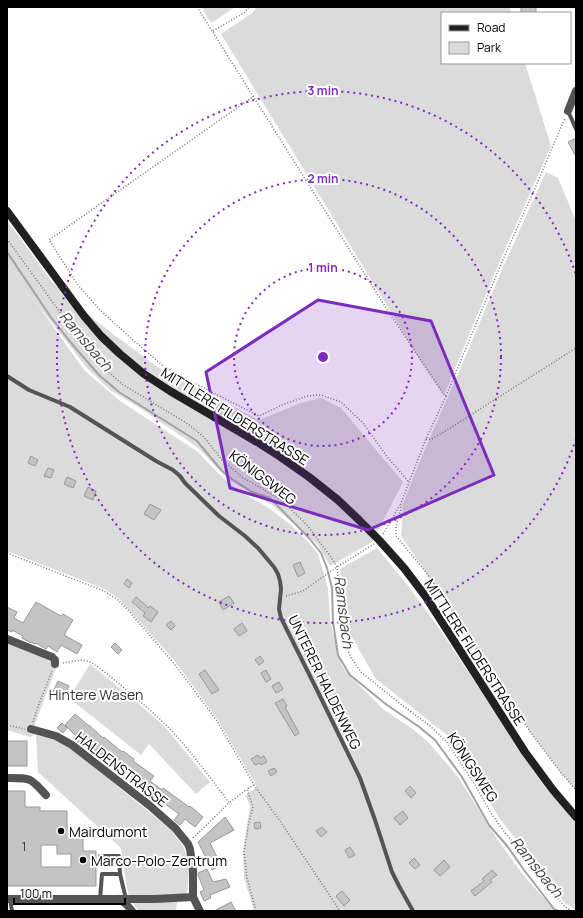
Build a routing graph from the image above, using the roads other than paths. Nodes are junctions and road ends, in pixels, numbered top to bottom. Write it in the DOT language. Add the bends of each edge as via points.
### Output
graph roads {
  1 [pos="576,91"];
  2 [pos="568,111"];
  3 [pos="576,130"];
  4 [pos="7,211"];
  5 [pos="7,376"];
  6 [pos="7,639"];
  7 [pos="55,664"];
  8 [pos="31,729"];
  9 [pos="7,778"];
  10 [pos="46,795"];
  11 [pos="576,817"];
  12 [pos="100,856"];
  13 [pos="120,874"];
  14 [pos="192,897"];
  15 [pos="9,899"];
  16 [pos="100,899"];
  17 [pos="122,899"];
  18 [pos="12,911"];
  19 [pos="132,911"];
  20 [pos="200,911"];
  21 [pos="413,911"];
  1 -- 2 [label="street"];
  2 -- 3 [label="lane"];
  4 -- 11 [label="main road, MITTLERE FILDERSTRASSE" via="84,316 120,354 170,391 257,442 303,473 338,500 379,540 426,597 526,752"];
  5 -- 21 [label="lane, UNTERER HALDENWEG" via="29,390 70,406 173,470 219,516 258,548 274,567 280,581 281,618 360,778 392,872"];
  6 -- 7 [label="street" via="52,657"];
  8 -- 14 [label="street, HALDENSTRASSE" via="56,736 72,745 175,828 190,849"];
  9 -- 10 [label="street" via="34,781"];
  12 -- 13 [label="lane" via="119,856"];
  13 -- 16 [label="lane" via="102,874"];
  13 -- 17 [label="lane"];
  14 -- 17 [label="street"];
  14 -- 20 [label="street"];
  15 -- 16 [label="street"];
  15 -- 18 [label="lane"];
  16 -- 17 [label="street"];
  17 -- 19 [label="street"];
}
